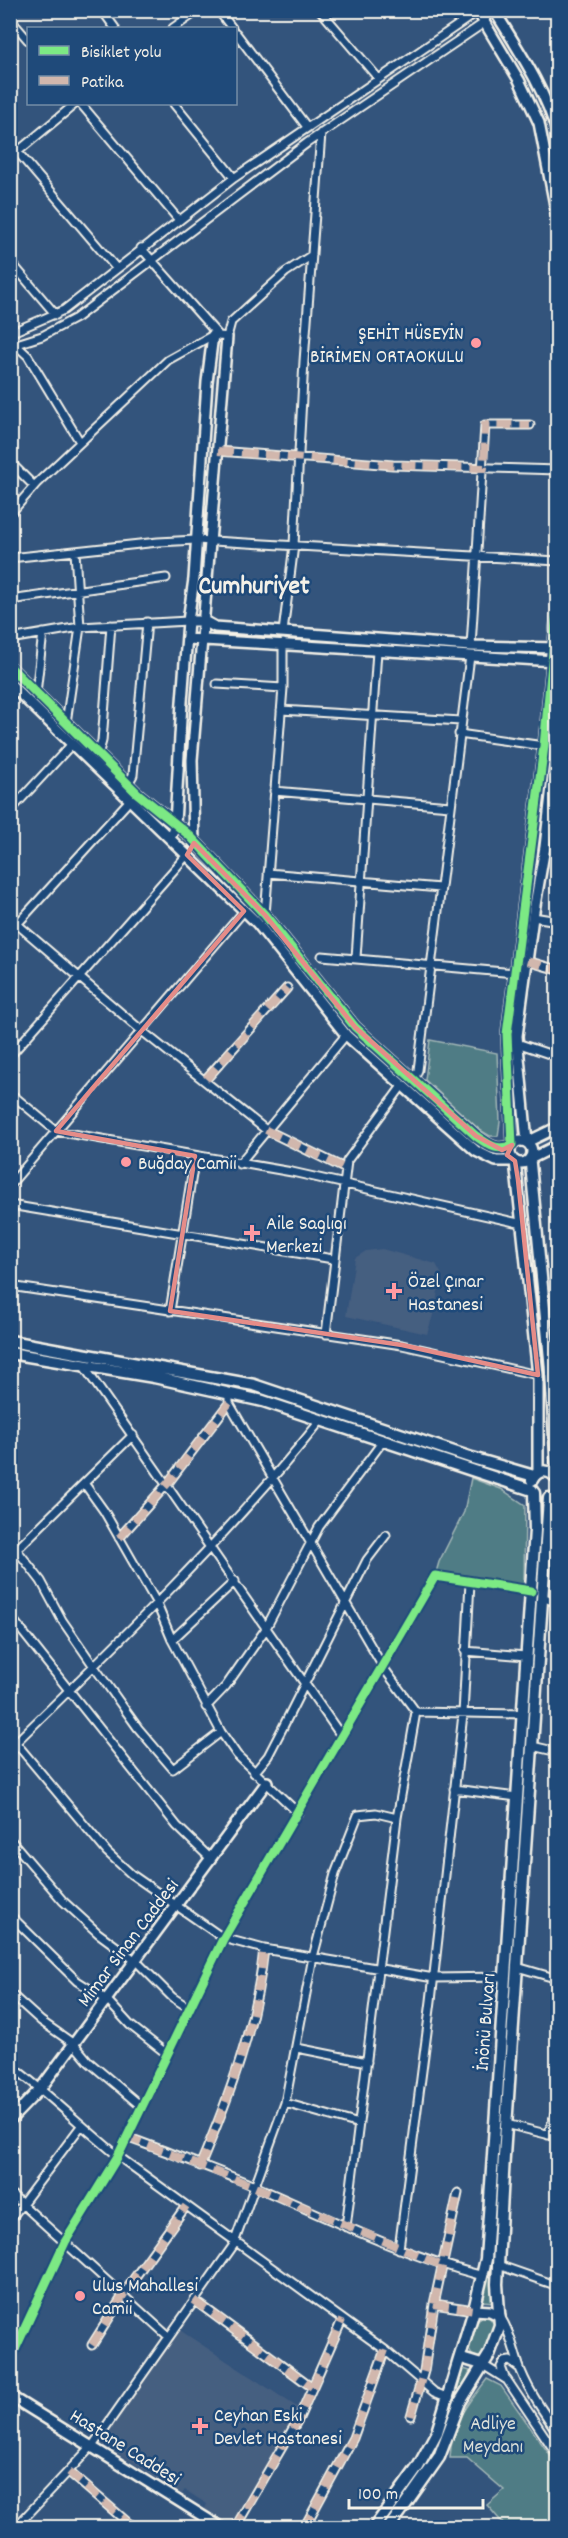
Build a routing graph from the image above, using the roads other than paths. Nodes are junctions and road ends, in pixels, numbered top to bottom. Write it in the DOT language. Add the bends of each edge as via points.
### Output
graph roads {
  1 [pos="102,10"];
  2 [pos="199,10"];
  3 [pos="218,10"];
  4 [pos="320,10"];
  5 [pos="489,10"];
  6 [pos="494,10"];
  7 [pos="478,11"];
  8 [pos="10,19"];
  9 [pos="484,22"];
  10 [pos="114,27"];
  11 [pos="174,27"];
  12 [pos="231,27"];
  13 [pos="237,34"];
  14 [pos="27,39"];
  15 [pos="378,78"];
  16 [pos="74,105"];
  17 [pos="82,105"];
  18 [pos="175,105"];
  19 [pos="307,127"];
  20 [pos="321,134"];
  21 [pos="558,135"];
  22 [pos="10,142"];
  23 [pos="18,152"];
  24 [pos="10,158"];
  25 [pos="234,178"];
  26 [pos="555,195"];
  27 [pos="178,219"];
  28 [pos="558,222"];
  29 [pos="141,248"];
  30 [pos="312,255"];
  31 [pos="152,260"];
  32 [pos="10,261"];
  33 [pos="116,268"];
  34 [pos="56,315"];
  35 [pos="10,333"];
  36 [pos="220,336"];
  37 [pos="12,344"];
  38 [pos="530,425"];
  39 [pos="80,442"];
  40 [pos="218,452"];
  41 [pos="299,458"];
  42 [pos="10,462"];
  43 [pos="484,468"];
  44 [pos="558,470"];
  45 [pos="34,486"];
  46 [pos="10,514"];
  47 [pos="196,540"];
  48 [pos="211,541"];
  49 [pos="294,545"];
  50 [pos="75,552"];
  51 [pos="10,558"];
  52 [pos="478,558"];
  53 [pos="558,561"];
  54 [pos="166,578"];
  55 [pos="78,592"];
  56 [pos="10,600"];
  57 [pos="558,601"];
  58 [pos="188,621"];
  59 [pos="204,621"];
  60 [pos="147,622"];
  61 [pos="111,624"];
  62 [pos="80,627"];
  63 [pos="283,632"];
  64 [pos="43,633"];
  65 [pos="10,639"];
  66 [pos="187,639"];
  67 [pos="203,640"];
  68 [pos="284,643"];
  69 [pos="555,648"];
  70 [pos="377,651"];
  71 [pos="471,651"];
  72 [pos="555,661"];
  73 [pos="10,667"];
  74 [pos="217,684"];
  75 [pos="12,687"];
  76 [pos="283,688"];
  77 [pos="36,693"];
  78 [pos="281,710"];
  79 [pos="372,715"];
  80 [pos="461,721"];
  81 [pos="66,723"];
  82 [pos="459,734"];
  83 [pos="558,735"];
  84 [pos="72,744"];
  85 [pos="544,746"];
  86 [pos="98,754"];
  87 [pos="128,783"];
  88 [pos="274,791"];
  89 [pos="367,800"];
  90 [pos="129,801"];
  91 [pos="450,806"];
  92 [pos="10,811"];
  93 [pos="175,823"];
  94 [pos="170,839"];
  95 [pos="194,843"];
  96 [pos="187,855"];
  97 [pos="268,873"];
  98 [pos="362,880"];
  99 [pos="440,888"];
  100 [pos="244,911"];
  101 [pos="265,915"];
  102 [pos="533,917"];
  103 [pos="10,918"];
  104 [pos="558,921"];
  105 [pos="17,924"];
  106 [pos="10,932"];
  107 [pos="322,956"];
  108 [pos="356,958"];
  109 [pos="527,961"];
  110 [pos="431,964"];
  111 [pos="558,970"];
  112 [pos="515,973"];
  113 [pos="80,976"];
  114 [pos="287,988"];
  115 [pos="142,1031"];
  116 [pos="346,1035"];
  117 [pos="517,1043"];
  118 [pos="10,1056"];
  119 [pos="558,1057"];
  120 [pos="206,1080"];
  121 [pos="414,1080"];
  122 [pos="402,1086"];
  123 [pos="10,1093"];
  124 [pos="558,1127"];
  125 [pos="266,1130"];
  126 [pos="56,1131"];
  127 [pos="527,1142"];
  128 [pos="512,1145"];
  129 [pos="558,1145"];
  130 [pos="195,1156"];
  131 [pos="530,1159"];
  132 [pos="515,1161"];
  133 [pos="239,1164"];
  134 [pos="346,1169"];
  135 [pos="343,1183"];
  136 [pos="10,1185"];
  137 [pos="10,1205"];
  138 [pos="523,1224"];
  139 [pos="183,1235"];
  140 [pos="333,1259"];
  141 [pos="10,1286"];
  142 [pos="170,1311"];
  143 [pos="326,1334"];
  144 [pos="10,1341"];
  145 [pos="10,1353"];
  146 [pos="82,1364"];
  147 [pos="538,1375"];
  148 [pos="554,1376"];
  149 [pos="229,1398"];
  150 [pos="321,1420"];
  151 [pos="133,1435"];
  152 [pos="383,1441"];
  153 [pos="536,1475"];
  154 [pos="274,1479"];
  155 [pos="557,1479"];
  156 [pos="84,1483"];
  157 [pos="168,1483"];
  158 [pos="533,1491"];
  159 [pos="554,1495"];
  160 [pos="386,1534"];
  161 [pos="119,1538"];
  162 [pos="310,1543"];
  163 [pos="211,1546"];
  164 [pos="16,1550"];
  165 [pos="10,1556"];
  166 [pos="235,1581"];
  167 [pos="470,1582"];
  168 [pos="531,1591"];
  169 [pos="542,1597"];
  170 [pos="156,1602"];
  171 [pos="345,1603"];
  172 [pos="558,1603"];
  173 [pos="10,1616"];
  174 [pos="265,1629"];
  175 [pos="172,1640"];
  176 [pos="465,1651"];
  177 [pos="526,1656"];
  178 [pos="93,1665"];
  179 [pos="383,1667"];
  180 [pos="304,1683"];
  181 [pos="70,1689"];
  182 [pos="206,1707"];
  183 [pos="416,1712"];
  184 [pos="463,1714"];
  185 [pos="522,1714"];
  186 [pos="221,1732"];
  187 [pos="342,1737"];
  188 [pos="12,1742"];
  189 [pos="532,1746"];
  190 [pos="558,1752"];
  191 [pos="254,1773"];
  192 [pos="267,1782"];
  193 [pos="454,1789"];
  194 [pos="517,1797"];
  195 [pos="298,1813"];
  196 [pos="397,1818"];
  197 [pos="10,1839"];
  198 [pos="211,1859"];
  199 [pos="176,1907"];
  200 [pos="10,1915"];
  201 [pos="223,1938"];
  202 [pos="264,1949"];
  203 [pos="313,1958"];
  204 [pos="136,1961"];
  205 [pos="378,1967"];
  206 [pos="517,1967"];
  207 [pos="504,1977"];
  208 [pos="434,1978"];
  209 [pos="558,1979"];
  210 [pos="10,1993"];
  211 [pos="106,2000"];
  212 [pos="189,2008"];
  213 [pos="74,2044"];
  214 [pos="297,2048"];
  215 [pos="166,2054"];
  216 [pos="367,2062"];
  217 [pos="10,2065"];
  218 [pos="41,2088"];
  219 [pos="285,2103"];
  220 [pos="558,2105"];
  221 [pos="141,2106"];
  222 [pos="10,2120"];
  223 [pos="359,2124"];
  224 [pos="506,2124"];
  225 [pos="81,2126"];
  226 [pos="548,2135"];
  227 [pos="127,2137"];
  228 [pos="558,2137"];
  229 [pos="118,2156"];
  230 [pos="200,2166"];
  231 [pos="255,2187"];
  232 [pos="10,2193"];
  233 [pos="458,2193"];
  234 [pos="23,2204"];
  235 [pos="186,2206"];
  236 [pos="10,2220"];
  237 [pos="346,2227"];
  238 [pos="235,2241"];
  239 [pos="65,2242"];
  240 [pos="399,2249"];
  241 [pos="498,2265"];
  242 [pos="443,2266"];
  243 [pos="483,2276"];
  244 [pos="558,2286"];
  245 [pos="124,2296"];
  246 [pos="194,2300"];
  247 [pos="434,2304"];
  248 [pos="474,2310"];
  249 [pos="500,2316"];
  250 [pos="342,2320"];
  251 [pos="169,2337"];
  252 [pos="10,2341"];
  253 [pos="92,2345"];
  254 [pos="17,2346"];
  255 [pos="385,2350"];
  256 [pos="460,2358"];
  257 [pos="10,2360"];
  258 [pos="483,2366"];
  259 [pos="522,2374"];
  260 [pos="420,2379"];
  261 [pos="507,2380"];
  262 [pos="312,2387"];
  263 [pos="10,2396"];
  264 [pos="448,2398"];
  265 [pos="411,2416"];
  266 [pos="558,2433"];
  267 [pos="93,2445"];
  268 [pos="558,2456"];
  269 [pos="69,2472"];
  270 [pos="15,2528"];
  271 [pos="134,2528"];
  272 [pos="222,2528"];
  273 [pos="235,2528"];
  274 [pos="304,2528"];
  275 [pos="374,2528"];
  276 [pos="389,2528"];
  1 -- 10 [label="street"];
  2 -- 11 [label="street"];
  3 -- 12 [label="street"];
  4 -- 15 [label="street"];
  5 -- 9 [label="street"];
  6 -- 21 [label="street" via="537,82"];
  7 -- 9 [label="street"];
  7 -- 15 [label="street"];
  8 -- 14 [label="street"];
  9 -- 20 [label="street"];
  9 -- 26 [label="street" via="539,123"];
  13 -- 19 [label="street"];
  15 -- 19 [label="street"];
  16 -- 23 [label="street"];
  17 -- 27 [label="street"];
  18 -- 25 [label="street"];
  19 -- 25 [label="street"];
  20 -- 30 [label="street"];
  20 -- 31 [label="street"];
  22 -- 23 [label="street"];
  23 -- 24 [label="street"];
  23 -- 33 [label="street"];
  25 -- 27 [label="street"];
  26 -- 28 [label="street"];
  27 -- 29 [label="street"];
  29 -- 31 [label="street"];
  29 -- 33 [label="street"];
  30 -- 36 [label="street" via="286,272"];
  30 -- 41 [label="street"];
  31 -- 36 [label="street"];
  31 -- 37 [label="street" via="76,318 42,336"];
  32 -- 34 [label="street"];
  33 -- 34 [label="street"];
  34 -- 35 [label="street"];
  36 -- 39 [label="street" via="168,360"];
  36 -- 40 [label="street"];
  36 -- 47 [label="street" via="207,382"];
  37 -- 39 [label="street" via="28,356"];
  38 -- 43 [label="street" via="485,425"];
  39 -- 45 [label="street"];
  40 -- 41 [label="street"];
  40 -- 48 [label="street"];
  41 -- 43 [label="street"];
  41 -- 49 [label="street"];
  42 -- 45 [label="street"];
  43 -- 44 [label="street"];
  43 -- 52 [label="street"];
  45 -- 46 [label="street"];
  47 -- 48 [label="street"];
  47 -- 50 [label="street"];
  47 -- 58 [label="street"];
  48 -- 49 [label="street"];
  48 -- 59 [label="street"];
  49 -- 52 [label="street"];
  49 -- 63 [label="street"];
  50 -- 51 [label="street"];
  50 -- 55 [label="street"];
  52 -- 53 [label="street"];
  52 -- 71 [label="street"];
  54 -- 55 [label="street"];
  55 -- 56 [label="street"];
  55 -- 62 [label="street"];
  57 -- 69 [label="street"];
  58 -- 59 [label="street"];
  58 -- 60 [label="street"];
  58 -- 66 [label="street"];
  59 -- 63 [label="street" via="215,627"];
  59 -- 67 [label="street"];
  60 -- 61 [label="street"];
  60 -- 87 [label="street" via="133,775"];
  61 -- 62 [label="street"];
  61 -- 86 [label="street"];
  62 -- 64 [label="street"];
  62 -- 81 [label="street"];
  63 -- 71 [label="street"];
  64 -- 65 [label="street"];
  64 -- 77 [label="street"];
  66 -- 67 [label="street"];
  66 -- 93 [label="street"];
  67 -- 68 [label="street"];
  67 -- 95 [label="street" via="192,760"];
  68 -- 70 [label="street"];
  68 -- 76 [label="street"];
  69 -- 71 [label="street"];
  69 -- 72 [label="street"];
  70 -- 71 [label="street"];
  70 -- 79 [label="street"];
  71 -- 72 [label="street"];
  71 -- 80 [label="street"];
  72 -- 85 [label="street"];
  73 -- 77 [label="street"];
  74 -- 76 [label="street"];
  75 -- 84 [label="street"];
  76 -- 78 [label="street"];
  77 -- 81 [label="street"];
  78 -- 79 [label="street"];
  78 -- 88 [label="street"];
  79 -- 80 [label="street"];
  79 -- 89 [label="street"];
  80 -- 82 [label="street"];
  81 -- 86 [label="street"];
  82 -- 85 [label="street"];
  82 -- 91 [label="street"];
  83 -- 102 [label="street"];
  84 -- 90 [label="street"];
  84 -- 92 [label="street"];
  85 -- 112 [label="street"];
  86 -- 87 [label="street"];
  87 -- 93 [label="street"];
  88 -- 89 [label="street"];
  88 -- 97 [label="street"];
  89 -- 91 [label="street"];
  89 -- 98 [label="street"];
  90 -- 94 [label="street"];
  90 -- 105 [label="street"];
  91 -- 99 [label="street"];
  93 -- 94 [label="street"];
  93 -- 95 [label="street"];
  94 -- 96 [label="street"];
  95 -- 96 [label="street"];
  95 -- 101 [label="street"];
  96 -- 100 [label="street"];
  96 -- 113 [label="street"];
  97 -- 98 [label="street"];
  97 -- 101 [label="street"];
  98 -- 99 [label="street"];
  98 -- 108 [label="street"];
  99 -- 110 [label="street"];
  100 -- 115 [label="street"];
  100 -- 116 [label="street" via="292,964"];
  101 -- 121 [label="street" via="355,1027"];
  102 -- 104 [label="street"];
  102 -- 109 [label="street"];
  103 -- 105 [label="street"];
  105 -- 106 [label="street"];
  105 -- 113 [label="street"];
  107 -- 108 [label="street"];
  108 -- 110 [label="street"];
  109 -- 111 [label="street"];
  109 -- 117 [label="street"];
  110 -- 112 [label="street"];
  110 -- 121 [label="street"];
  112 -- 128 [label="street" via="507,1034"];
  113 -- 115 [label="street"];
  113 -- 118 [label="street"];
  114 -- 120 [label="street"];
  115 -- 120 [label="street"];
  115 -- 126 [label="street"];
  116 -- 122 [label="street"];
  116 -- 125 [label="street"];
  117 -- 119 [label="street"];
  117 -- 127 [label="street"];
  120 -- 125 [label="street"];
  121 -- 128 [label="street" via="486,1143 497,1149"];
  122 -- 132 [label="street" via="476,1151 496,1161"];
  122 -- 134 [label="street" via="347,1161"];
  123 -- 126 [label="street"];
  124 -- 127 [label="street"];
  125 -- 133 [label="street"];
  125 -- 134 [label="street"];
  126 -- 130 [label="street"];
  126 -- 136 [label="street"];
  127 -- 128 [label="street"];
  127 -- 131 [label="street" via="532,1152"];
  128 -- 132 [label="street" via="510,1152"];
  129 -- 131 [label="street"];
  130 -- 133 [label="street"];
  130 -- 139 [label="street"];
  131 -- 132 [label="street"];
  131 -- 148 [label="street"];
  132 -- 138 [label="street"];
  133 -- 135 [label="street"];
  134 -- 135 [label="street"];
  135 -- 138 [label="street"];
  135 -- 140 [label="street"];
  137 -- 139 [label="street"];
  138 -- 147 [label="street"];
  139 -- 140 [label="street"];
  139 -- 142 [label="street"];
  140 -- 143 [label="street"];
  141 -- 142 [label="street"];
  142 -- 143 [label="street"];
  143 -- 147 [label="street" via="402,1345"];
  144 -- 153 [label="main road" via="254,1386 472,1458"];
  145 -- 146 [label="main road"];
  146 -- 149 [label="main road"];
  146 -- 151 [label="street"];
  147 -- 153 [label="street"];
  148 -- 155 [label="street"];
  149 -- 150 [label="main road"];
  149 -- 154 [label="street"];
  149 -- 157 [label="street"];
  150 -- 152 [label="main road"];
  150 -- 154 [label="street"];
  151 -- 156 [label="street"];
  151 -- 157 [label="street"];
  152 -- 158 [label="main road"];
  152 -- 162 [label="street"];
  153 -- 155 [label="main road" via="546,1471"];
  153 -- 158 [label="main road, İnönü Bulvarı"];
  154 -- 162 [label="street"];
  154 -- 163 [label="street"];
  156 -- 161 [label="street"];
  156 -- 164 [label="street"];
  157 -- 161 [label="street"];
  157 -- 163 [label="street"];
  158 -- 159 [label="main road" via="541,1498"];
  158 -- 168 [label="main road, İnönü Bulvarı"];
  159 -- 169 [label="main road, İnönü Bulvarı"];
  160 -- 171 [label="street" via="367,1560"];
  161 -- 170 [label="street"];
  162 -- 171 [label="street"];
  162 -- 174 [label="street"];
  163 -- 166 [label="street"];
  163 -- 170 [label="street"];
  164 -- 165 [label="street"];
  164 -- 178 [label="street"];
  166 -- 174 [label="street"];
  166 -- 175 [label="street"];
  167 -- 168 [label="street"];
  167 -- 176 [label="street"];
  167 -- 179 [label="street" via="435,1576"];
  168 -- 177 [label="main road, İnönü Bulvarı"];
  169 -- 172 [label="street"];
  169 -- 189 [label="main road, İnönü Bulvarı"];
  170 -- 175 [label="street"];
  170 -- 178 [label="street"];
  171 -- 179 [label="street"];
  171 -- 180 [label="street"];
  173 -- 181 [label="street"];
  174 -- 180 [label="street"];
  174 -- 182 [label="street" via="226,1686"];
  175 -- 182 [label="street"];
  176 -- 177 [label="street"];
  176 -- 184 [label="street"];
  177 -- 185 [label="main road, İnönü Bulvarı"];
  178 -- 181 [label="street"];
  178 -- 186 [label="street" via="138,1728 173,1768"];
  179 -- 183 [label="street"];
  179 -- 187 [label="street"];
  180 -- 187 [label="street"];
  180 -- 191 [label="street" via="268,1756"];
  181 -- 188 [label="street"];
  181 -- 198 [label="street" via="177,1826"];
  182 -- 186 [label="street"];
  183 -- 184 [label="street"];
  183 -- 196 [label="street"];
  184 -- 185 [label="street"];
  184 -- 193 [label="street"];
  185 -- 194 [label="main road, İnönü Bulvarı"];
  186 -- 191 [label="street"];
  187 -- 195 [label="street"];
  188 -- 199 [label="street" via="106,1852"];
  189 -- 190 [label="street"];
  189 -- 206 [label="main road, İnönü Bulvarı"];
  191 -- 192 [label="street"];
  192 -- 195 [label="street"];
  192 -- 198 [label="street, Mimar Sinan Caddesi"];
  193 -- 194 [label="street"];
  193 -- 208 [label="street"];
  194 -- 207 [label="main road, İnönü Bulvarı"];
  195 -- 201 [label="street"];
  196 -- 203 [label="street" via="376,1813 358,1815 335,1874"];
  196 -- 205 [label="street"];
  197 -- 204 [label="street" via="63,1901"];
  198 -- 199 [label="street, Mimar Sinan Caddesi"];
  199 -- 201 [label="street"];
  199 -- 204 [label="street, Mimar Sinan Caddesi"];
  200 -- 211 [label="street" via="77,1981"];
  201 -- 202 [label="street"];
  201 -- 212 [label="street"];
  202 -- 203 [label="street"];
  202 -- 230 [label="street" via="260,1983 238,2072"];
  203 -- 205 [label="street"];
  203 -- 214 [label="street"];
  204 -- 211 [label="street, Mimar Sinan Caddesi"];
  204 -- 212 [label="street" via="172,1997"];
  205 -- 208 [label="street"];
  205 -- 216 [label="street"];
  206 -- 209 [label="street"];
  206 -- 224 [label="main road, İnönü Bulvarı"];
  207 -- 208 [label="street"];
  207 -- 243 [label="main road, İnönü Bulvarı"];
  208 -- 240 [label="street"];
  210 -- 213 [label="street"];
  211 -- 213 [label="street, Mimar Sinan Caddesi"];
  211 -- 215 [label="street"];
  212 -- 215 [label="street"];
  213 -- 218 [label="street, Mimar Sinan Caddesi"];
  213 -- 221 [label="street" via="89,2062"];
  214 -- 216 [label="street"];
  214 -- 219 [label="street"];
  215 -- 221 [label="street"];
  216 -- 223 [label="street"];
  217 -- 218 [label="street"];
  218 -- 222 [label="street, Mimar Sinan Caddesi"];
  218 -- 225 [label="street"];
  219 -- 223 [label="street"];
  219 -- 231 [label="street"];
  220 -- 226 [label="street"];
  221 -- 227 [label="street"];
  223 -- 237 [label="street"];
  224 -- 226 [label="street"];
  224 -- 241 [label="main road, İnönü Bulvarı"];
  225 -- 229 [label="street"];
  225 -- 234 [label="street"];
  226 -- 228 [label="street"];
  227 -- 229 [label="street"];
  227 -- 230 [label="street"];
  229 -- 235 [label="street"];
  229 -- 239 [label="street"];
  230 -- 231 [label="street"];
  231 -- 237 [label="street"];
  231 -- 238 [label="street"];
  232 -- 234 [label="street"];
  233 -- 242 [label="street"];
  234 -- 236 [label="street"];
  234 -- 239 [label="street"];
  235 -- 238 [label="street"];
  235 -- 245 [label="street"];
  237 -- 240 [label="street"];
  238 -- 246 [label="street"];
  238 -- 250 [label="street"];
  239 -- 245 [label="street"];
  239 -- 254 [label="street"];
  240 -- 242 [label="street"];
  241 -- 244 [label="street"];
  241 -- 249 [label="main road, İnönü Bulvarı"];
  242 -- 243 [label="street"];
  242 -- 247 [label="street"];
  243 -- 248 [label="main road, İnönü Bulvarı"];
  245 -- 251 [label="street"];
  245 -- 253 [label="street"];
  246 -- 251 [label="street"];
  246 -- 262 [label="street"];
  247 -- 248 [label="street"];
  247 -- 260 [label="street"];
  248 -- 249 [label="street"];
  248 -- 256 [label="main road, İnönü Bulvarı"];
  249 -- 258 [label="main road, İnönü Bulvarı" via="498,2332"];
  249 -- 259 [label="street" via="512,2336"];
  250 -- 255 [label="street"];
  250 -- 262 [label="street"];
  251 -- 267 [label="street"];
  252 -- 254 [label="street"];
  254 -- 257 [label="street"];
  255 -- 260 [label="street"];
  255 -- 274 [label="street" via="353,2438"];
  256 -- 258 [label="street"];
  256 -- 264 [label="main road, İnönü Bulvarı"];
  258 -- 261 [label="street"];
  258 -- 276 [label="main road, İnönü Bulvarı" via="460,2402 433,2468"];
  259 -- 261 [label="street" via="513,2362 506,2361 501,2367"];
  259 -- 266 [label="street"];
  260 -- 264 [label="street"];
  260 -- 265 [label="street"];
  261 -- 268 [label="street"];
  262 -- 273 [label="street" via="283,2449"];
  263 -- 267 [label="street, Hastane Caddesi"];
  264 -- 275 [label="main road, İnönü Bulvarı" via="426,2455"];
  267 -- 269 [label="street"];
  267 -- 272 [label="street, Hastane Caddesi"];
  269 -- 270 [label="street"];
  269 -- 271 [label="street"];
}
